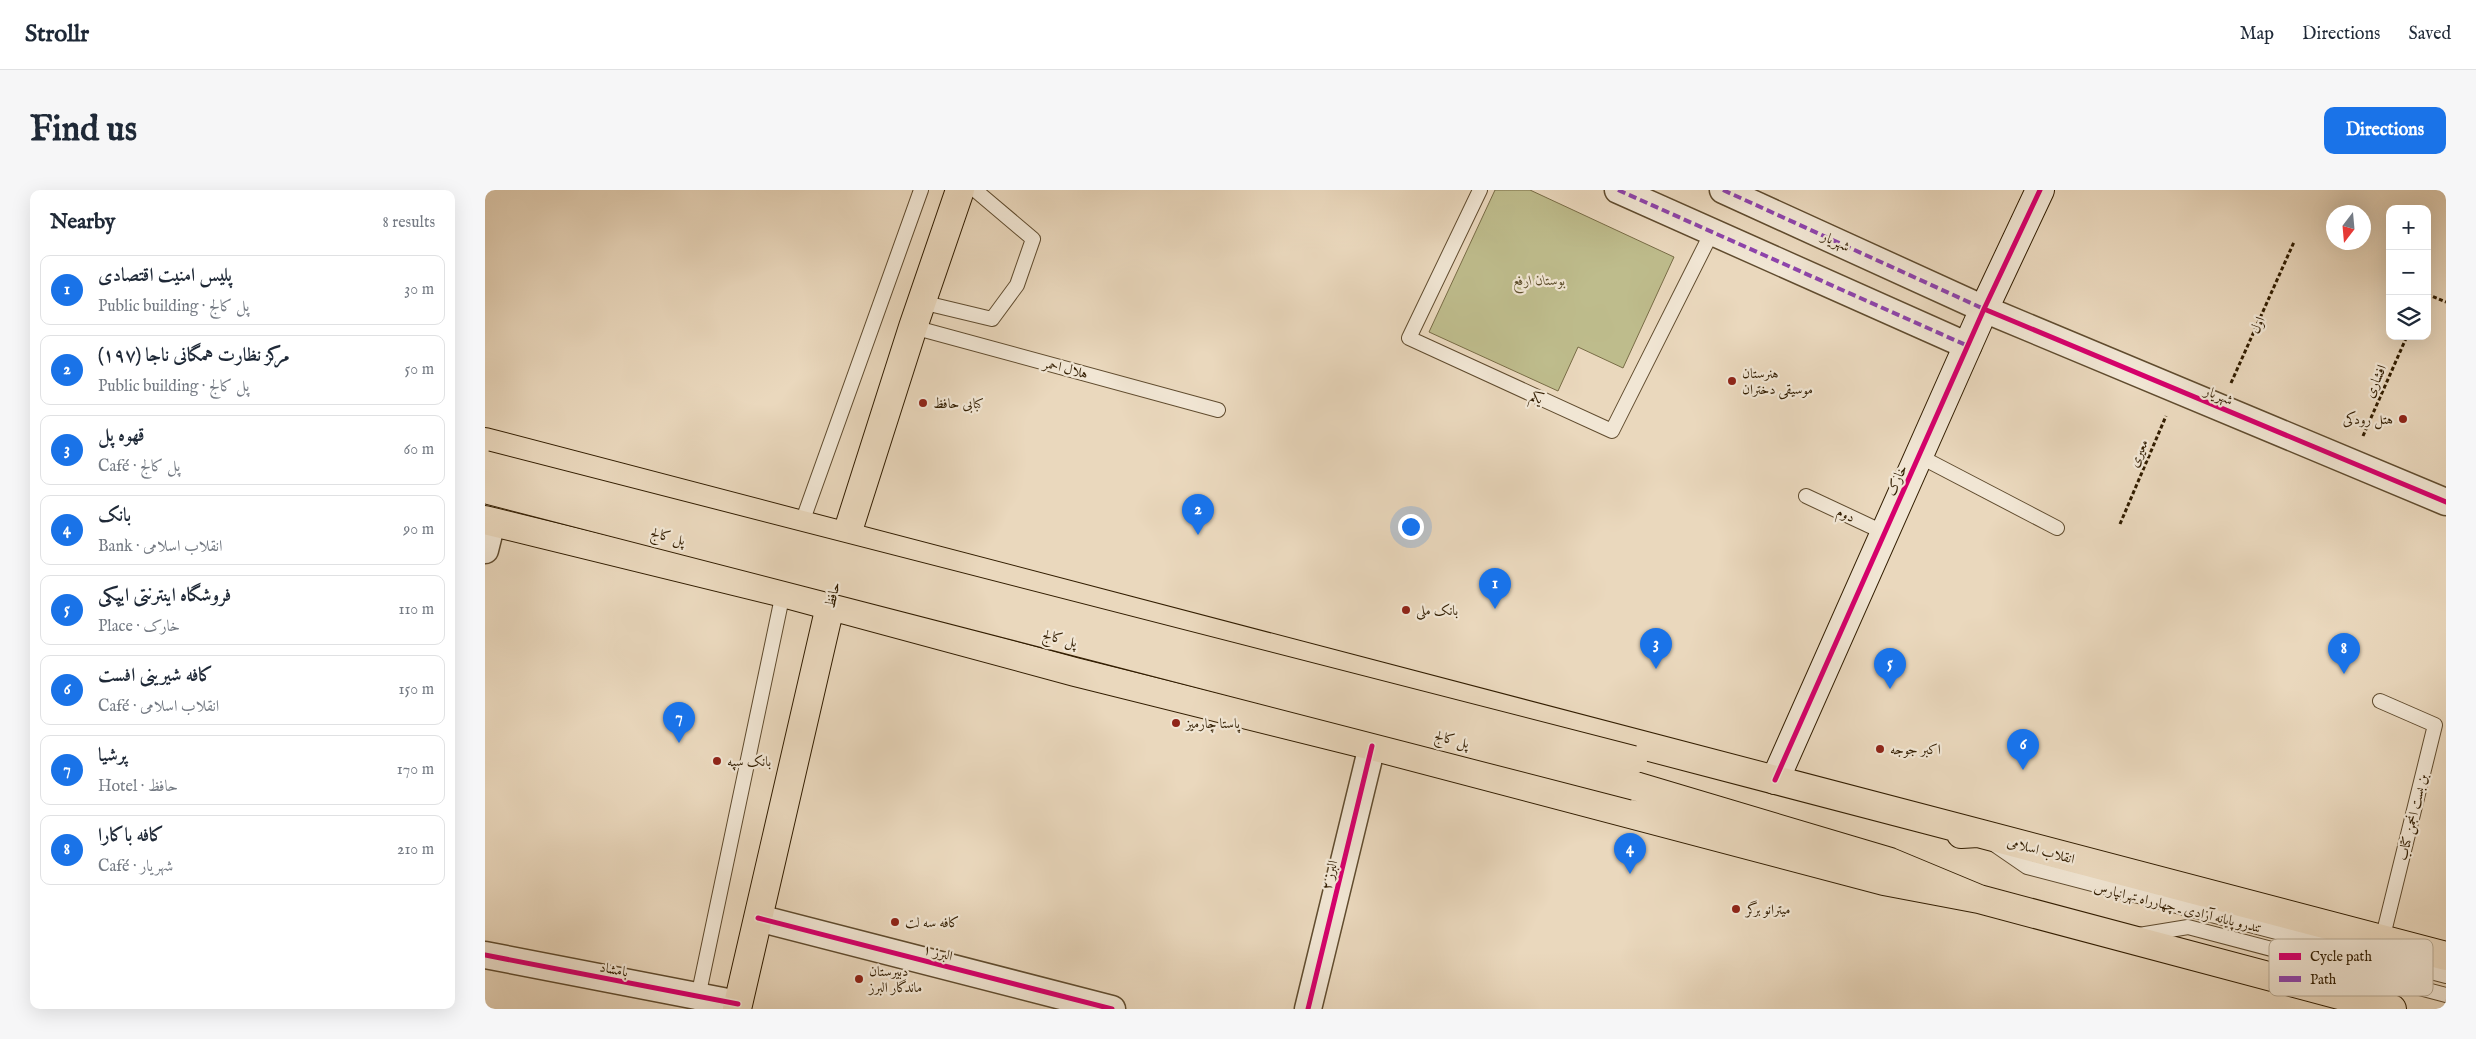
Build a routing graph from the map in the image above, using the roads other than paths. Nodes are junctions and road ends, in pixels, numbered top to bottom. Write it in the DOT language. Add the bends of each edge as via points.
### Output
graph roads {
  1 [pos="921,190"];
  2 [pos="960,190"];
  3 [pos="975,190"];
  4 [pos="1480,190"];
  5 [pos="1618,190"];
  6 [pos="1723,190"];
  7 [pos="2040,190"];
  8 [pos="1711,232"];
  9 [pos="1984,309"];
  10 [pos="917,314"];
  11 [pos="1968,346"];
  12 [pos="1218,410"];
  13 [pos="486,450"];
  14 [pos="533,455"];
  15 [pos="1919,456"];
  16 [pos="485,489"];
  17 [pos="1806,496"];
  18 [pos="2446,502"];
  19 [pos="494,519"];
  20 [pos="801,524"];
  21 [pos="2057,528"];
  22 [pos="1885,533"];
  23 [pos="846,537"];
  24 [pos="485,550"];
  25 [pos="783,593"];
  26 [pos="1080,598"];
  27 [pos="829,606"];
  28 [pos="1075,672"];
  29 [pos="2380,702"];
  30 [pos="1372,746"];
  31 [pos="1634,773"];
  32 [pos="1775,780"];
  33 [pos="1978,833"];
  34 [pos="1979,899"];
  35 [pos="758,918"];
  36 [pos="2121,938"];
  37 [pos="2304,939"];
  38 [pos="2378,939"];
  39 [pos="2382,939"];
  40 [pos="2269,948"];
  41 [pos="2433,953"];
  42 [pos="485,955"];
  43 [pos="2446,956"];
  44 [pos="2433,973"];
  45 [pos="2446,976"];
  46 [pos="2269,977"];
  47 [pos="2433,992"];
  48 [pos="2446,995"];
  49 [pos="2342,996"];
  50 [pos="697,1003"];
  51 [pos="738,1007"];
  52 [pos="1112,1009"];
  53 [pos="1308,1009"];
  54 [pos="2392,1009"];
  1 -- 20 [label="lane"];
  2 -- 10 [label="main road, حافظ"];
  3 -- 10 [label="lane" via="1033,239 1017,285 993,320"];
  4 -- 8 [label="lane, یکم" via="1409,338 1611,431"];
  5 -- 8 [label="street"];
  6 -- 9 [label="street, شهریار"];
  7 -- 9 [label="street, خارک"];
  8 -- 11 [label="street"];
  9 -- 11 [label="street, خارک"];
  9 -- 18 [label="street, شهریار"];
  10 -- 12 [label="lane, هلال احمر"];
  10 -- 23 [label="main road, حافظ"];
  11 -- 15 [label="street, خارک"];
  13 -- 14 [label="main road"];
  13 -- 19 [label="main road" via="498,461 499,482 489,505"];
  13 -- 31 [label="main road, پل کالج, bridge"];
  14 -- 19 [label="main road" via="518,465 505,486 505,510"];
  14 -- 20 [label="main road"];
  15 -- 21 [label="lane"];
  15 -- 22 [label="street, خارک"];
  16 -- 31 [label="main road, پل کالج, bridge"];
  17 -- 22 [label="lane, دوم"];
  19 -- 24 [label="street"];
  19 -- 25 [label="main road"];
  20 -- 23 [label="main road"];
  20 -- 25 [label="lane"];
  22 -- 32 [label="street, خارک"];
  23 -- 26 [label="main road"];
  23 -- 27 [label="main road, حافظ"];
  25 -- 27 [label="main road"];
  25 -- 50 [label="lane"];
  26 -- 28 [label="main road" via="1065,614 1060,628 1060,644"];
  26 -- 32 [label="main road"];
  27 -- 28 [label="main road"];
  27 -- 35 [label="main road, حافظ"];
  28 -- 30 [label="main road"];
  29 -- 39 [label="lane, بن بست انجمن کتاب" via="2435,724"];
  30 -- 34 [label="main road" via="1884,881"];
  30 -- 53 [label="street, البرز ۲"];
  31 -- 33 [label="main road, انقلاب اسلامی" via="1925,834"];
  31 -- 34 [label="main road" via="1890,862"];
  32 -- 33 [label="main road"];
  33 -- 37 [label="lane, تندرو پایانه آزادی ـ چهارراه تهرانپارس" via="2027,867"];
  33 -- 38 [label="main road, انقلاب اسلامی"];
  34 -- 36 [label="main road"];
  35 -- 51 [label="main road, حافظ"];
  35 -- 52 [label="street, البرز ۱"];
  36 -- 40 [label="lane" via="2188,927"];
  36 -- 46 [label="main road"];
  41 -- 43 [label="main road, انقلاب اسلامی"];
  42 -- 50 [label="street, بامشاد"];
  44 -- 45 [label="lane, تندرو پایانه آزادی ـ چهارراه تهرانپارس"];
  47 -- 48 [label="lane"];
  49 -- 54 [label="main road"];
  50 -- 51 [label="street, بامشاد"];
}
